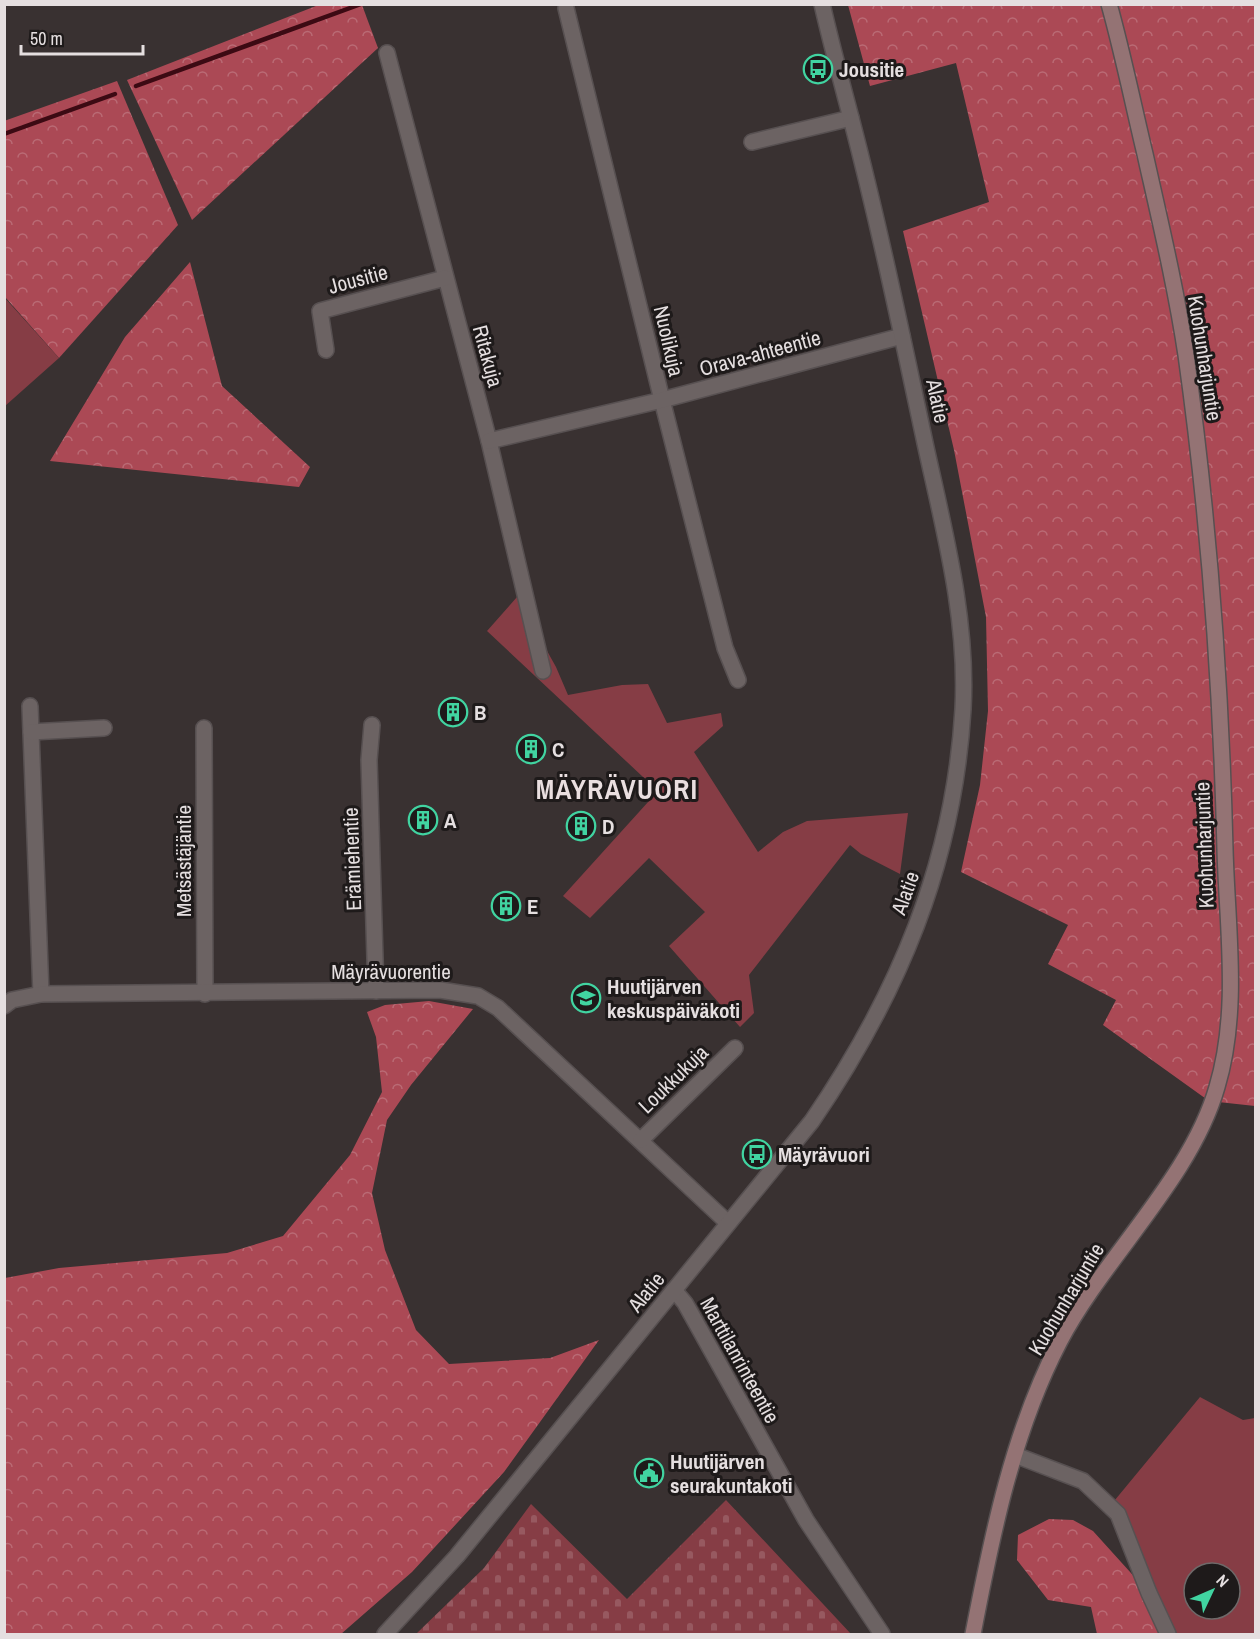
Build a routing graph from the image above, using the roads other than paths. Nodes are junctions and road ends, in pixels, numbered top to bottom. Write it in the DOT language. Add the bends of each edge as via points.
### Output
graph roads {
  1 [pos="822,4"];
  2 [pos="1109,4"];
  3 [pos="566,8"];
  4 [pos="387,53"];
  5 [pos="851,118"];
  6 [pos="752,142"];
  7 [pos="445,278"];
  8 [pos="902,336"];
  9 [pos="326,350"];
  10 [pos="662,400"];
  11 [pos="489,441"];
  12 [pos="543,671"];
  13 [pos="738,680"];
  14 [pos="30,706"];
  15 [pos="372,725"];
  16 [pos="104,728"];
  17 [pos="204,728"];
  18 [pos="31,732"];
  19 [pos="376,991"];
  20 [pos="41,994"];
  21 [pos="206,994"];
  22 [pos="4,1006"];
  23 [pos="735,1048"];
  24 [pos="641,1140"];
  25 [pos="728,1223"];
  26 [pos="674,1290"];
  27 [pos="1015,1455"];
  28 [pos="385,1635"];
  29 [pos="882,1635"];
  30 [pos="973,1635"];
  31 [pos="1168,1635"];
  1 -- 5 [label="street, Alatie"];
  2 -- 27 [label="main road, Kuohunharjuntie" via="1163,234 1186,352 1207,526 1222,737 1231,969 1228,1018 1217,1089 1195,1140 1060,1341"];
  3 -- 10 [label="street, Nuolikuja"];
  4 -- 7 [label="street, Ritakuja"];
  5 -- 6 [label="street"];
  5 -- 8 [label="street, Alatie"];
  7 -- 9 [label="street, Jousitie" via="320,311"];
  7 -- 11 [label="street, Ritakuja"];
  8 -- 10 [label="street, Orava-ahteentie"];
  8 -- 25 [label="street, Alatie" via="953,570 962,649 963,707 947,832 892,986 845,1073 778,1164"];
  10 -- 11 [label="street, Orava-ahteentie"];
  10 -- 13 [label="street, Nuolikuja" via="725,648"];
  11 -- 12 [label="street, Ritakuja"];
  14 -- 18 [label="street"];
  15 -- 19 [label="street, Erämiehentie" via="369,760"];
  16 -- 18 [label="street"];
  17 -- 21 [label="street, Metsästäjäntie"];
  18 -- 20 [label="street"];
  19 -- 21 [label="street, Mäyrävuorentie"];
  19 -- 24 [label="street, Mäyrävuorentie" via="440,990 478,996 498,1008"];
  20 -- 21 [label="street, Mäyrävuorentie"];
  20 -- 22 [label="street, Mäyrävuorentie" via="12,1000"];
  23 -- 24 [label="street, Loukkukuja"];
  24 -- 25 [label="street, Mäyrävuorentie"];
  25 -- 26 [label="street, Alatie"];
  26 -- 28 [label="street, Alatie" via="457,1556"];
  26 -- 29 [label="street, Marttilanrinteentie" via="685,1303 806,1520"];
  27 -- 30 [label="main road, Kuohunharjuntie" via="994,1528"];
  27 -- 31 [label="street" via="1083,1481 1118,1515"];
}
